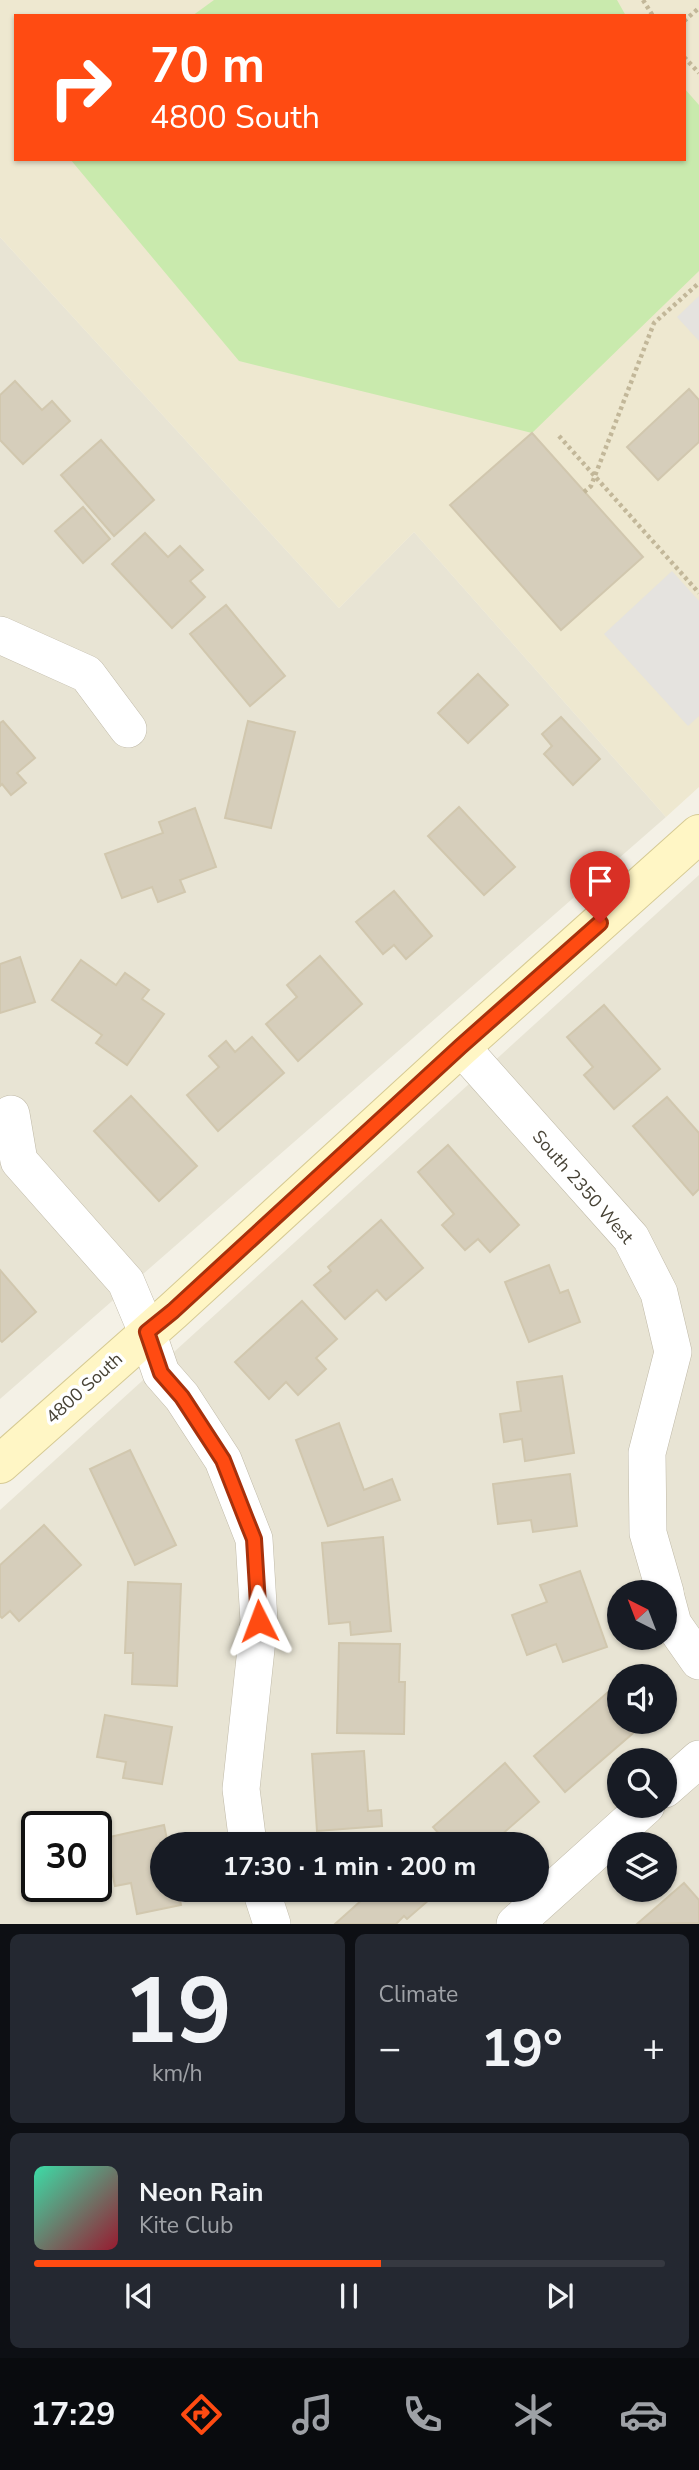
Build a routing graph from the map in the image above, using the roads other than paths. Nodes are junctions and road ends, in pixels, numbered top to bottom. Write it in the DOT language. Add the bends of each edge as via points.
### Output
graph roads {
  1 [pos="0,635"];
  2 [pos="128,729"];
  3 [pos="699,834"];
  4 [pos="461,1046"];
  5 [pos="11,1114"];
  6 [pos="147,1332"];
  7 [pos="0,1464"];
  8 [pos="661,1580"];
  9 [pos="677,1630"];
  10 [pos="699,1661"];
  11 [pos="699,1759"];
  12 [pos="677,1778"];
  13 [pos="633,1818"];
  14 [pos="246,1832"];
  15 [pos="265,1902"];
  16 [pos="272,1924"];
  17 [pos="515,1924"];
  1 -- 2 [label="street" via="87,674"];
  3 -- 4 [label="main road, 4800 South"];
  4 -- 6 [label="main road, 4800 South"];
  4 -- 8 [label="street, South 2350 West" via="631,1238 659,1293 673,1352 647,1453 648,1533"];
  5 -- 6 [label="street" via="19,1161 126,1282"];
  6 -- 7 [label="main road, 4800 South"];
  6 -- 14 [label="street" via="161,1373 223,1460 254,1539 259,1621 241,1789"];
  9 -- 10 [label="street, South 2350 West"];
  11 -- 12 [label="street"];
  13 -- 17 [label="street"];
  15 -- 16 [label="street"];
}
